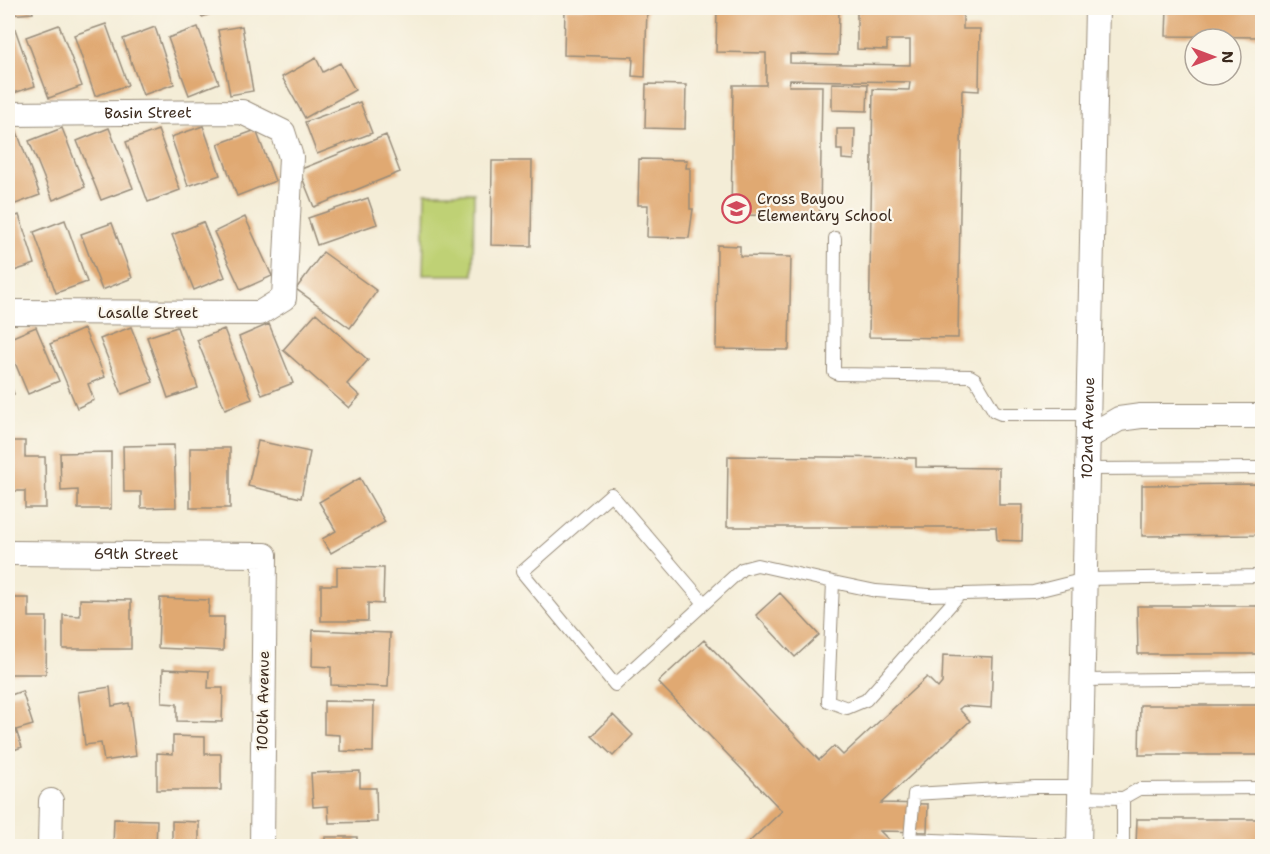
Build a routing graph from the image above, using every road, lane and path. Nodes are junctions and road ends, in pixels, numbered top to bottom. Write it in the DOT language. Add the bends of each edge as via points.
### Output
graph roads {
  1 [pos="1097,8"];
  2 [pos="8,114"];
  3 [pos="835,238"];
  4 [pos="284,298"];
  5 [pos="8,312"];
  6 [pos="1263,416"];
  7 [pos="1089,426"];
  8 [pos="1263,468"];
  9 [pos="1088,469"];
  10 [pos="8,553"];
  11 [pos="265,555"];
  12 [pos="1263,576"];
  13 [pos="1085,579"];
  14 [pos="833,582"];
  15 [pos="960,594"];
  16 [pos="704,603"];
  17 [pos="1263,678"];
  18 [pos="1082,680"];
  19 [pos="1263,788"];
  20 [pos="1080,792"];
  21 [pos="1124,798"];
  22 [pos="51,801"];
  23 [pos="50,846"];
  24 [pos="262,846"];
  25 [pos="1079,846"];
  26 [pos="1123,846"];
  1 -- 7 [label="street, 102nd Avenue"];
  2 -- 4 [label="street, Basin Street" via="242,112 283,132 291,158"];
  3 -- 7 [label="lane" via="834,372 970,376 994,411 1001,414"];
  4 -- 5 [label="street, Lasalle Street" via="260,313"];
  6 -- 7 [label="street" via="1141,416"];
  7 -- 9 [label="street, 102nd Avenue"];
  8 -- 9 [label="lane"];
  9 -- 13 [label="street, 102nd Avenue"];
  10 -- 11 [label="street, 69th Street"];
  11 -- 24 [label="street, 100th Avenue"];
  12 -- 13 [label="lane"];
  13 -- 15 [label="lane" via="1033,592"];
  13 -- 18 [label="street, 102nd Avenue"];
  14 -- 15 [label="lane" via="876,591"];
  14 -- 15 [label="lane" via="828,701 847,708 866,700"];
  14 -- 16 [label="lane" via="758,565 742,568"];
  16 -- 16 [label="lane" via="615,685 522,572 611,495"];
  17 -- 18 [label="lane"];
  18 -- 20 [label="street, 102nd Avenue"];
  19 -- 21 [label="lane" via="1139,789"];
  20 -- 21 [label="lane"];
  20 -- 25 [label="street, 102nd Avenue"];
  20 -- 25 [label="lane" via="1035,787 914,794 910,839"];
  21 -- 26 [label="lane"];
  22 -- 23 [label="street"];
}
